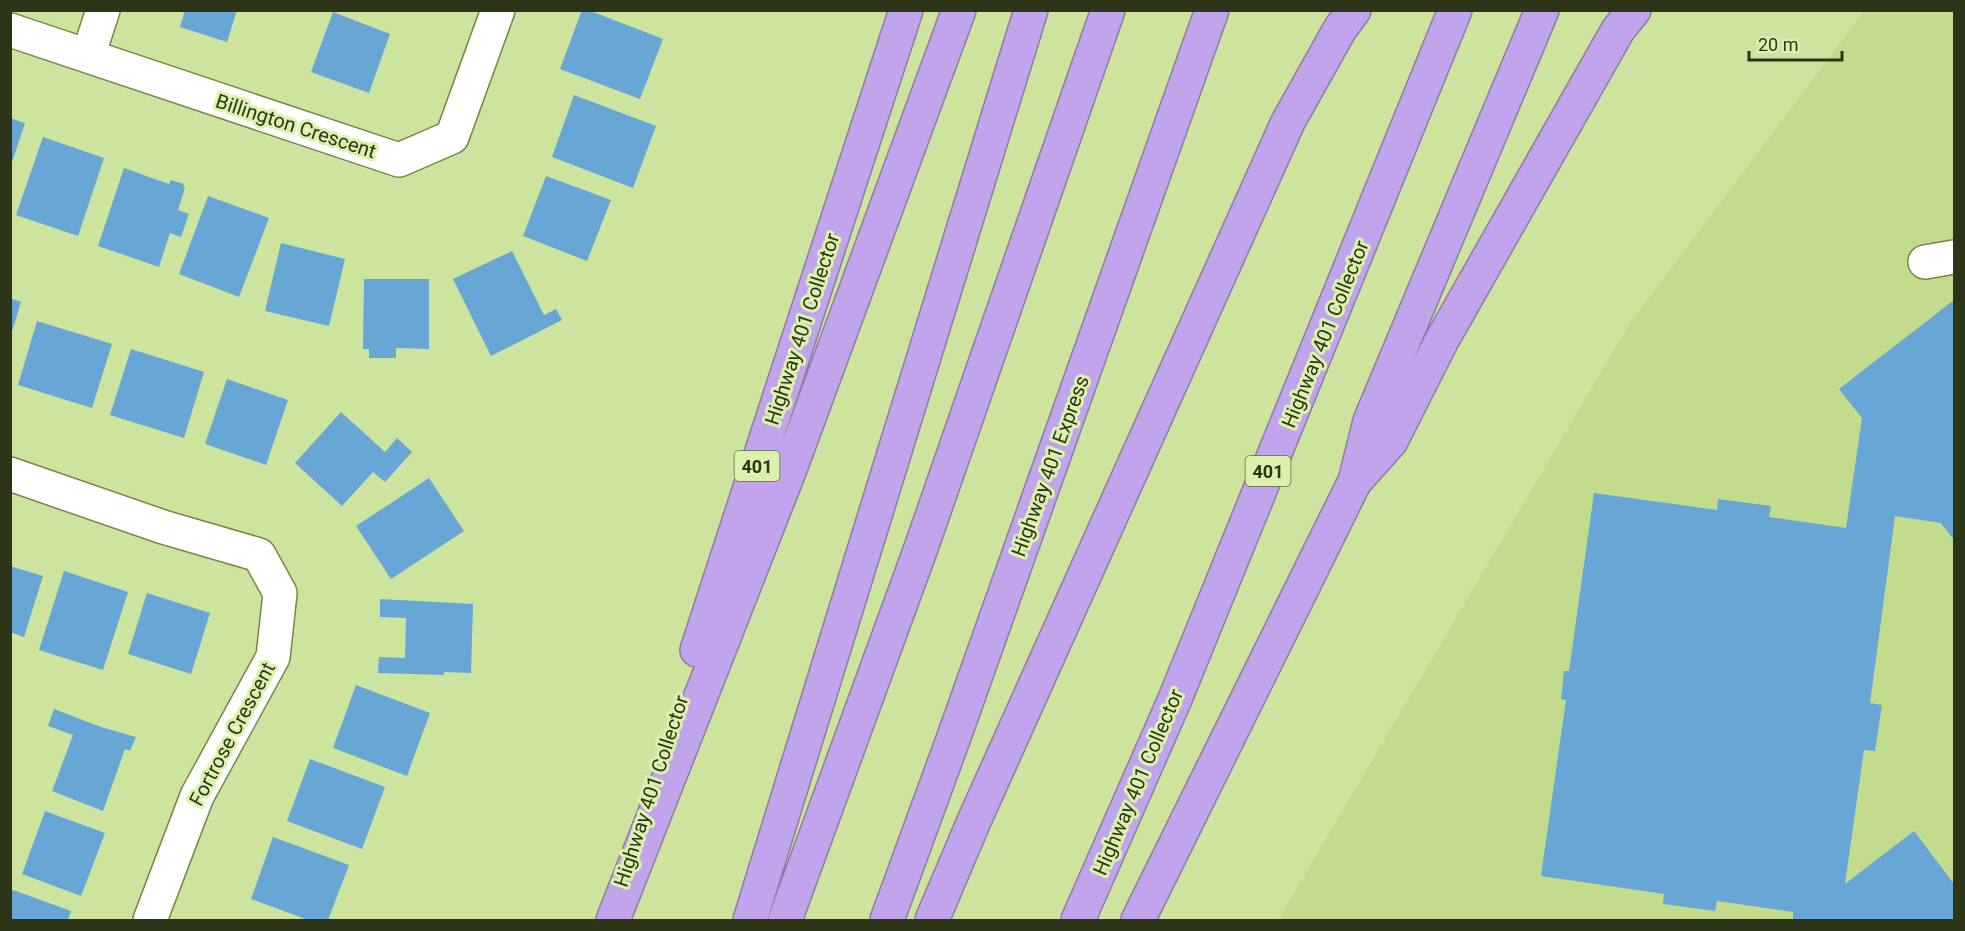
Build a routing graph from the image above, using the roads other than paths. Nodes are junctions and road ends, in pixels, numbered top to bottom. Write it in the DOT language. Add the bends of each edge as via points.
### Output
graph roads {
  1 [pos="103,10"];
  2 [pos="498,10"];
  3 [pos="906,10"];
  4 [pos="959,10"];
  5 [pos="1031,10"];
  6 [pos="1108,10"];
  7 [pos="1212,10"];
  8 [pos="1354,10"];
  9 [pos="1542,10"];
  10 [pos="1634,10"];
  11 [pos="1454,15"];
  12 [pos="10,30"];
  13 [pos="88,56"];
  14 [pos="10,474"];
  15 [pos="1355,481"];
  16 [pos="150,921"];
  17 [pos="611,921"];
  18 [pos="750,921"];
  19 [pos="785,921"];
  20 [pos="887,921"];
  21 [pos="932,921"];
  22 [pos="1078,921"];
  23 [pos="1138,921"];
  1 -- 13 [label="street"];
  2 -- 13 [label="street, Billington Crescent" via="452,137 399,160"];
  3 -- 17 [label="highway, Highway 401 Collector / 401"];
  4 -- 17 [label="highway" via="790,469"];
  5 -- 18 [label="highway"];
  6 -- 19 [label="highway" via="921,548"];
  7 -- 20 [label="highway, Highway 401 Express"];
  8 -- 21 [label="highway" via="1288,122"];
  9 -- 15 [label="highway" via="1370,421"];
  10 -- 15 [label="highway" via="1618,30 1471,288 1391,441"];
  11 -- 22 [label="highway, Highway 401 Collector / 401" via="1175,699"];
  12 -- 13 [label="street, Billington Crescent"];
  14 -- 16 [label="street, Fortrose Crescent" via="163,527 259,555 280,593 273,657 197,796"];
  15 -- 23 [label="highway"];
}
